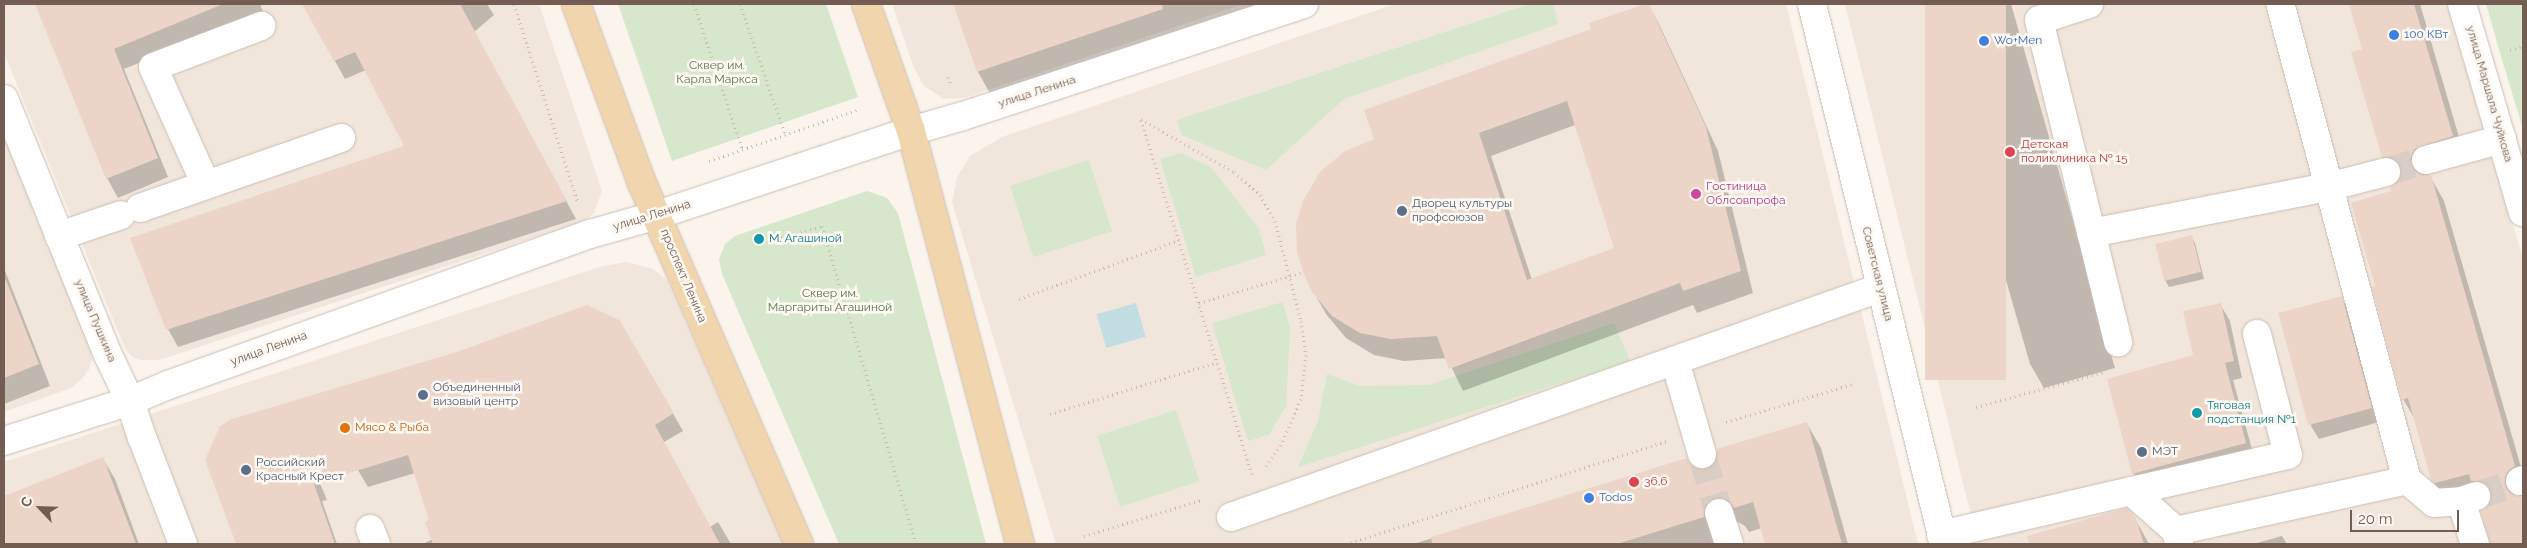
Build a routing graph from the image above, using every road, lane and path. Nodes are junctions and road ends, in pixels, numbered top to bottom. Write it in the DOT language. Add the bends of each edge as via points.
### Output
graph roads {
  1 [pos="514,4"];
  2 [pos="576,4"];
  3 [pos="694,4"];
  4 [pos="740,4"];
  5 [pos="866,4"];
  6 [pos="1304,4"];
  7 [pos="1812,4"];
  8 [pos="2088,4"];
  9 [pos="2280,4"];
  10 [pos="2462,4"];
  11 [pos="2036,12"];
  12 [pos="261,26"];
  13 [pos="4,100"];
  14 [pos="860,109"];
  15 [pos="911,131"];
  16 [pos="785,134"];
  17 [pos="341,138"];
  18 [pos="2502,139"];
  19 [pos="742,148"];
  20 [pos="2426,160"];
  21 [pos="706,162"];
  22 [pos="2386,172"];
  23 [pos="206,185"];
  24 [pos="2328,187"];
  25 [pos="578,203"];
  26 [pos="2523,212"];
  27 [pos="657,215"];
  28 [pos="2091,233"];
  29 [pos="60,236"];
  30 [pos="1179,240"];
  31 [pos="767,242"];
  32 [pos="1303,272"];
  33 [pos="1288,277"];
  34 [pos="1880,288"];
  35 [pos="1019,299"];
  36 [pos="1199,303"];
  37 [pos="2257,334"];
  38 [pos="2118,342"];
  39 [pos="1675,361"];
  40 [pos="1217,362"];
  41 [pos="1853,384"];
  42 [pos="130,401"];
  43 [pos="1976,407"];
  44 [pos="1050,414"];
  45 [pos="4,441"];
  46 [pos="1699,442"];
  47 [pos="2407,480"];
  48 [pos="2131,491"];
  49 [pos="1259,495"];
  50 [pos="1203,500"];
  51 [pos="1719,513"];
  52 [pos="1231,518"];
  53 [pos="1084,536"];
  54 [pos="2178,537"];
  55 [pos="1942,540"];
  56 [pos="183,544"];
  57 [pos="799,544"];
  58 [pos="916,544"];
  59 [pos="1020,544"];
  60 [pos="1346,544"];
  61 [pos="1728,544"];
  62 [pos="2475,544"];
  1 -- 25 [label="path"];
  2 -- 27 [label="main road, проспект Ленина" via="642,183"];
  3 -- 19 [label="path"];
  4 -- 16 [label="path"];
  5 -- 15 [label="main road"];
  6 -- 15 [label="street, улица Ленина"];
  7 -- 34 [label="street, Советская улица"];
  8 -- 11 [label="street"];
  9 -- 24 [label="street"];
  10 -- 18 [label="street, улица Маршала Чуйкова"];
  11 -- 28 [label="street"];
  12 -- 23 [label="street" via="153,67"];
  13 -- 29 [label="street, улица Пушкина"];
  14 -- 16 [label="path"];
  15 -- 27 [label="street, улица Ленина"];
  15 -- 59 [label="main road"];
  16 -- 19 [label="path"];
  17 -- 23 [label="street"];
  18 -- 20 [label="street"];
  18 -- 26 [label="street, улица Маршала Чуйкова"];
  19 -- 21 [label="path"];
  22 -- 24 [label="street"];
  23 -- 29 [label="street"];
  24 -- 28 [label="street"];
  24 -- 47 [label="street"];
  27 -- 42 [label="street, улица Ленина" via="590,234"];
  27 -- 57 [label="main road, проспект Ленина"];
  28 -- 38 [label="street"];
  29 -- 42 [label="street, улица Пушкина"];
  30 -- 33 [label="path" via="1141,119 1234,172 1260,195 1275,221"];
  30 -- 35 [label="path"];
  30 -- 36 [label="path"];
  31 -- 58 [label="path" via="822,226"];
  32 -- 33 [label="path"];
  33 -- 36 [label="path"];
  33 -- 49 [label="path" via="1301,321 1306,355 1301,399"];
  34 -- 39 [label="street"];
  34 -- 55 [label="street, Советская улица"];
  36 -- 40 [label="path"];
  37 -- 48 [label="street" via="2288,455"];
  38 -- 43 [label="path" via="2104,372"];
  39 -- 46 [label="street"];
  39 -- 49 [label="street"];
  40 -- 44 [label="path"];
  40 -- 49 [label="path"];
  41 -- 46 [label="path"];
  42 -- 45 [label="street, улица Ленина"];
  42 -- 56 [label="street, улица Пушкина"];
  46 -- 60 [label="path"];
  47 -- 54 [label="street"];
  47 -- 62 [label="street" via="2434,503 2468,498"];
  48 -- 54 [label="street"];
  48 -- 55 [label="street"];
  49 -- 52 [label="street"];
  50 -- 53 [label="path"];
  51 -- 61 [label="street"];
}
